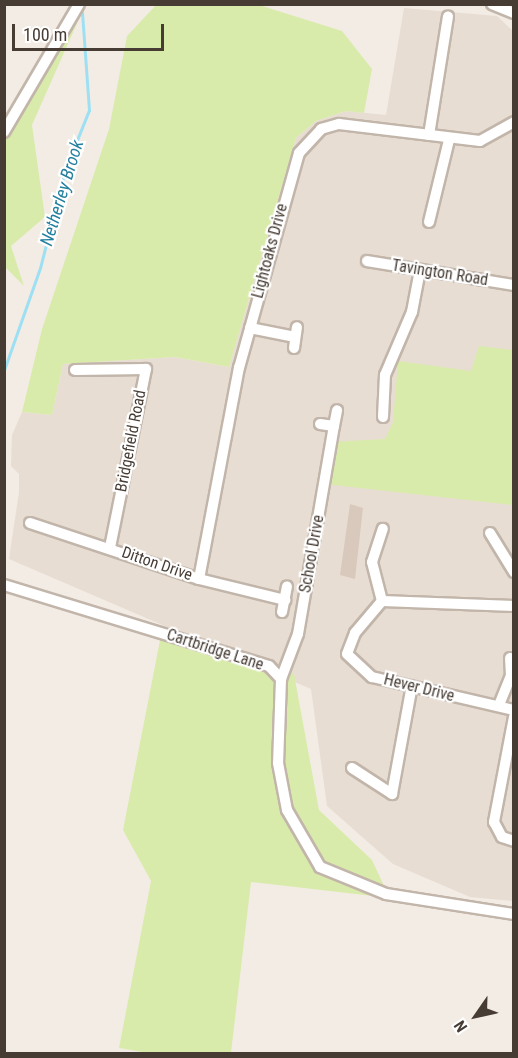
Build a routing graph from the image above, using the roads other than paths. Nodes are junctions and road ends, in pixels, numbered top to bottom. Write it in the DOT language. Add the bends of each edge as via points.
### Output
graph roads {
  1 [pos="79,4"];
  2 [pos="492,4"];
  3 [pos="513,13"];
  4 [pos="447,17"];
  5 [pos="511,128"];
  6 [pos="4,132"];
  7 [pos="429,135"];
  8 [pos="449,140"];
  9 [pos="429,222"];
  10 [pos="367,261"];
  11 [pos="420,270"];
  12 [pos="513,285"];
  13 [pos="250,328"];
  14 [pos="295,337"];
  15 [pos="75,370"];
  16 [pos="337,410"];
  17 [pos="383,417"];
  18 [pos="320,424"];
  19 [pos="334,426"];
  20 [pos="30,523"];
  21 [pos="383,529"];
  22 [pos="490,533"];
  23 [pos="110,548"];
  24 [pos="513,572"];
  25 [pos="199,579"];
  26 [pos="4,585"];
  27 [pos="287,586"];
  28 [pos="285,600"];
  29 [pos="382,601"];
  30 [pos="513,606"];
  31 [pos="282,612"];
  32 [pos="510,658"];
  33 [pos="281,679"];
  34 [pos="411,690"];
  35 [pos="499,705"];
  36 [pos="513,711"];
  37 [pos="513,717"];
  38 [pos="352,768"];
  39 [pos="513,842"];
  40 [pos="513,914"];
  1 -- 6 [label="street"];
  2 -- 3 [label="street"];
  4 -- 7 [label="street"];
  5 -- 8 [label="street, Lightoaks Drive" via="480,141"];
  7 -- 8 [label="street, Lightoaks Drive"];
  7 -- 13 [label="street, Lightoaks Drive" via="339,124 309,140 294,164"];
  8 -- 9 [label="street"];
  10 -- 11 [label="street, Tavington Road"];
  11 -- 12 [label="street, Tavington Road"];
  11 -- 17 [label="street" via="412,312 384,375"];
  13 -- 14 [label="street"];
  13 -- 25 [label="street, Lightoaks Drive" via="223,438"];
  15 -- 23 [label="street, Bridgefield Road" via="146,369"];
  16 -- 19 [label="street, School Drive"];
  18 -- 19 [label="street"];
  19 -- 33 [label="street, School Drive" via="298,634"];
  20 -- 23 [label="street, Ditton Drive"];
  21 -- 29 [label="street" via="372,562"];
  22 -- 24 [label="street"];
  23 -- 25 [label="street, Ditton Drive"];
  25 -- 28 [label="street, Ditton Drive"];
  26 -- 33 [label="street, Cartbridge Lane" via="269,666"];
  27 -- 28 [label="street"];
  28 -- 31 [label="street"];
  29 -- 30 [label="street"];
  29 -- 34 [label="street, Hever Drive" via="355,633 347,654 372,676"];
  32 -- 35 [label="street" via="512,676"];
  33 -- 40 [label="street, Cartbridge Lane" via="278,763 287,810 320,867 386,894"];
  34 -- 35 [label="street, Hever Drive"];
  34 -- 38 [label="street" via="392,794"];
  35 -- 36 [label="street, Hever Drive"];
  37 -- 39 [label="street" via="494,822 502,837"];
}
